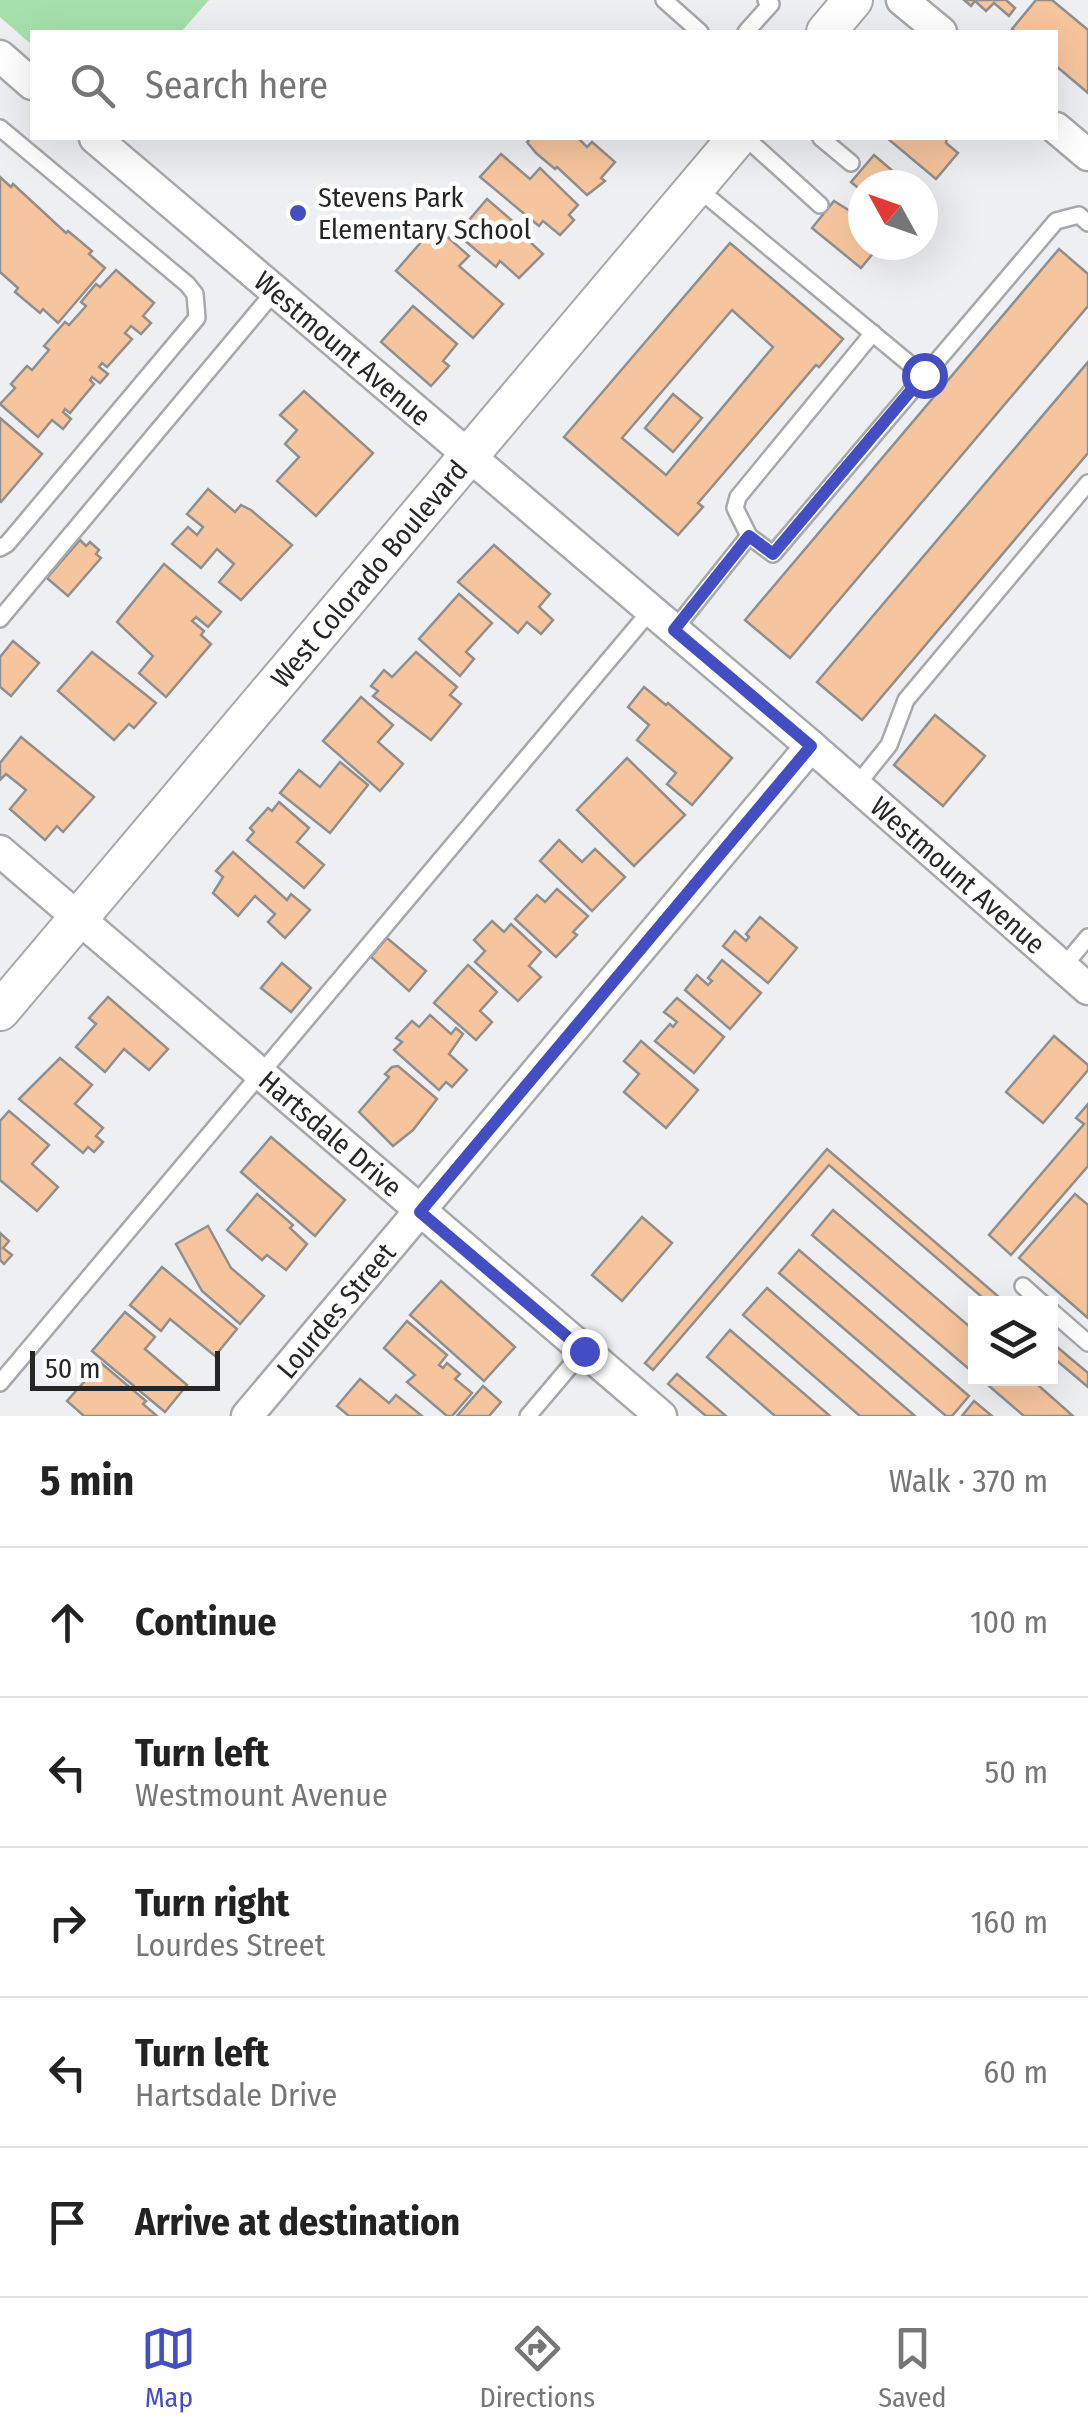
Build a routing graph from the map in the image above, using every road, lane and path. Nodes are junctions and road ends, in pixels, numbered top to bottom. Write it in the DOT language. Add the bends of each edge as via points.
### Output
graph roads {
  1 [pos="664,0"];
  2 [pos="766,0"];
  3 [pos="902,0"];
  4 [pos="698,30"];
  5 [pos="748,30"];
  6 [pos="939,30"];
  7 [pos="0,56"];
  8 [pos="30,82"];
  9 [pos="0,128"];
  10 [pos="1058,130"];
  11 [pos="97,140"];
  12 [pos="736,140"];
  13 [pos="748,140"];
  14 [pos="823,140"];
  15 [pos="1088,155"];
  16 [pos="852,163"];
  17 [pos="696,186"];
  18 [pos="820,205"];
  19 [pos="1088,223"];
  20 [pos="275,291"];
  21 [pos="872,332"];
  22 [pos="924,375"];
  23 [pos="467,455"];
  24 [pos="1088,483"];
  25 [pos="749,536"];
  26 [pos="0,548"];
  27 [pos="0,619"];
  28 [pos="663,620"];
  29 [pos="811,746"];
  30 [pos="856,786"];
  31 [pos="0,851"];
  32 [pos="80,918"];
  33 [pos="1088,938"];
  34 [pos="1063,967"];
  35 [pos="1088,989"];
  36 [pos="0,1011"];
  37 [pos="261,1074"];
  38 [pos="420,1212"];
  39 [pos="1023,1286"];
  40 [pos="1034,1296"];
  41 [pos="1058,1317"];
  42 [pos="1088,1343"];
  43 [pos="584,1351"];
  44 [pos="0,1382"];
  45 [pos="247,1416"];
  46 [pos="528,1416"];
  47 [pos="661,1416"];
  1 -- 4 [label="lane"];
  2 -- 5 [label="lane" via="770,4"];
  3 -- 6 [label="street"];
  7 -- 8 [label="street"];
  9 -- 26 [label="lane" via="187,284 198,305 197,318"];
  10 -- 15 [label="street"];
  11 -- 20 [label="street, Westmount Avenue"];
  12 -- 17 [label="street, West Colorado Boulevard"];
  13 -- 18 [label="lane"];
  14 -- 16 [label="lane"];
  17 -- 21 [label="lane"];
  17 -- 23 [label="street, West Colorado Boulevard"];
  19 -- 22 [label="lane" via="1079,215 1056,221"];
  20 -- 23 [label="street, Westmount Avenue"];
  20 -- 27 [label="lane"];
  21 -- 22 [label="lane"];
  21 -- 25 [label="lane" via="738,497 735,508"];
  22 -- 25 [label="lane" via="773,554"];
  23 -- 28 [label="street, Westmount Avenue"];
  23 -- 32 [label="street, West Colorado Boulevard"];
  24 -- 30 [label="lane" via="906,700 889,744"];
  25 -- 28 [label="lane"];
  28 -- 29 [label="street, Westmount Avenue"];
  28 -- 37 [label="lane"];
  29 -- 30 [label="street, Westmount Avenue"];
  29 -- 38 [label="street, Lourdes Street"];
  30 -- 34 [label="street, Westmount Avenue"];
  31 -- 32 [label="street, Hartsdale Drive"];
  32 -- 36 [label="street, West Colorado Boulevard"];
  32 -- 37 [label="street, Hartsdale Drive"];
  33 -- 34 [label="lane"];
  34 -- 35 [label="street, Westmount Avenue"];
  37 -- 38 [label="street, Hartsdale Drive"];
  37 -- 44 [label="lane"];
  38 -- 43 [label="street, Hartsdale Drive"];
  38 -- 45 [label="street, Lourdes Street"];
  39 -- 40 [label="lane"];
  41 -- 42 [label="lane"];
  43 -- 46 [label="lane"];
  43 -- 47 [label="street, Hartsdale Drive"];
}
